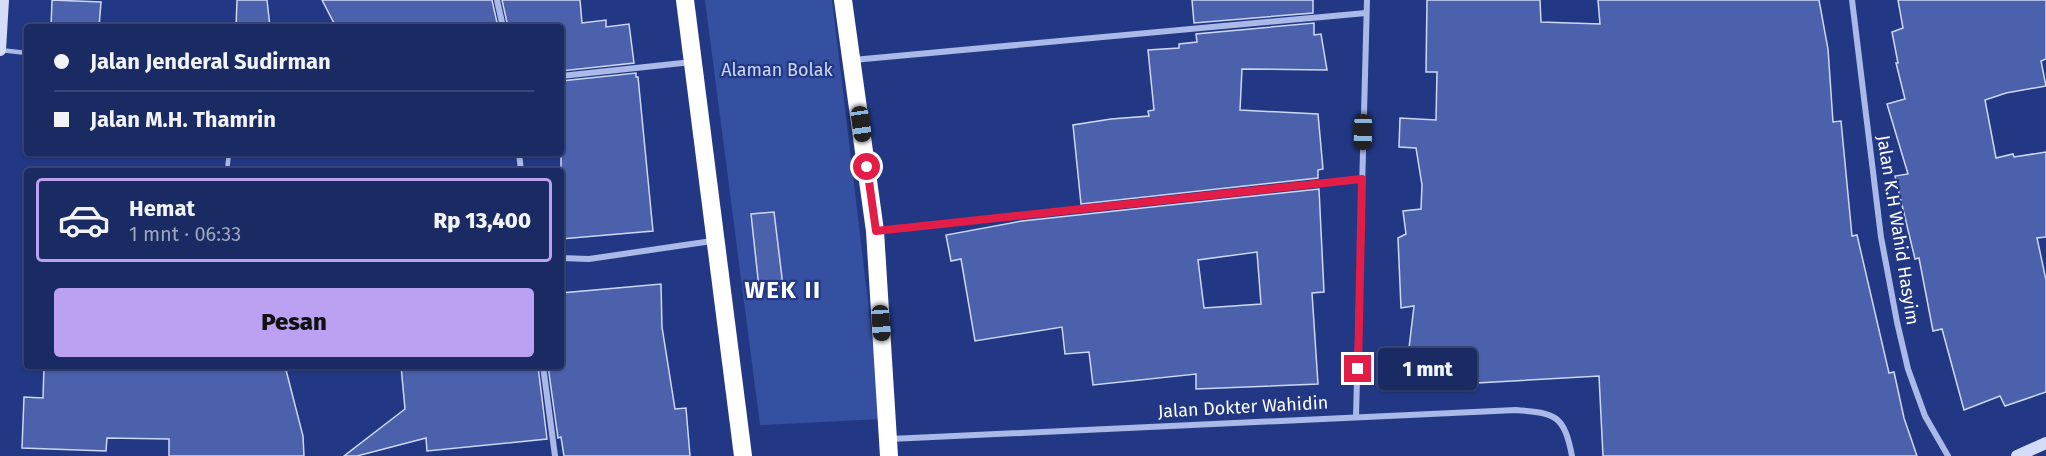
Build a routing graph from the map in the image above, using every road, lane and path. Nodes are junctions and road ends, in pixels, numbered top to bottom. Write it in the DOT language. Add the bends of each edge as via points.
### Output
graph roads {
  1 [pos="3,0"];
  2 [pos="497,0"];
  3 [pos="685,0"];
  4 [pos="843,0"];
  5 [pos="1367,0"];
  6 [pos="1852,0"];
  7 [pos="1366,13"];
  8 [pos="501,24"];
  9 [pos="0,50"];
  10 [pos="24,52"];
  11 [pos="853,60"];
  12 [pos="693,62"];
  13 [pos="564,76"];
  14 [pos="1362,179"];
  15 [pos="876,231"];
  16 [pos="716,241"];
  17 [pos="564,258"];
  18 [pos="543,369"];
  19 [pos="1356,417"];
  20 [pos="2046,443"];
  21 [pos="889,447"];
  22 [pos="555,456"];
  23 [pos="743,456"];
  24 [pos="1572,456"];
  25 [pos="1948,456"];
  26 [pos="2017,456"];
  1 -- 9 [label="street"];
  2 -- 8 [label="street"];
  3 -- 12 [label="highway"];
  4 -- 11 [label="highway"];
  5 -- 7 [label="street"];
  6 -- 25 [label="street, Jalan K.H Wahid Hasyim" via="1881,237 1897,322 1925,416"];
  7 -- 11 [label="street"];
  7 -- 14 [label="street"];
  9 -- 10 [label="lane"];
  11 -- 15 [label="highway"];
  12 -- 13 [label="street"];
  12 -- 16 [label="highway"];
  14 -- 15 [label="street"];
  14 -- 19 [label="street"];
  15 -- 21 [label="highway"];
  16 -- 17 [label="street" via="589,259"];
  16 -- 23 [label="highway"];
  18 -- 22 [label="street"];
  19 -- 21 [label="street, Jalan Dokter Wahidin"];
  19 -- 24 [label="street, Jalan Dokter Wahidin" via="1544,412 1565,428"];
  20 -- 26 [label="street"];
}
